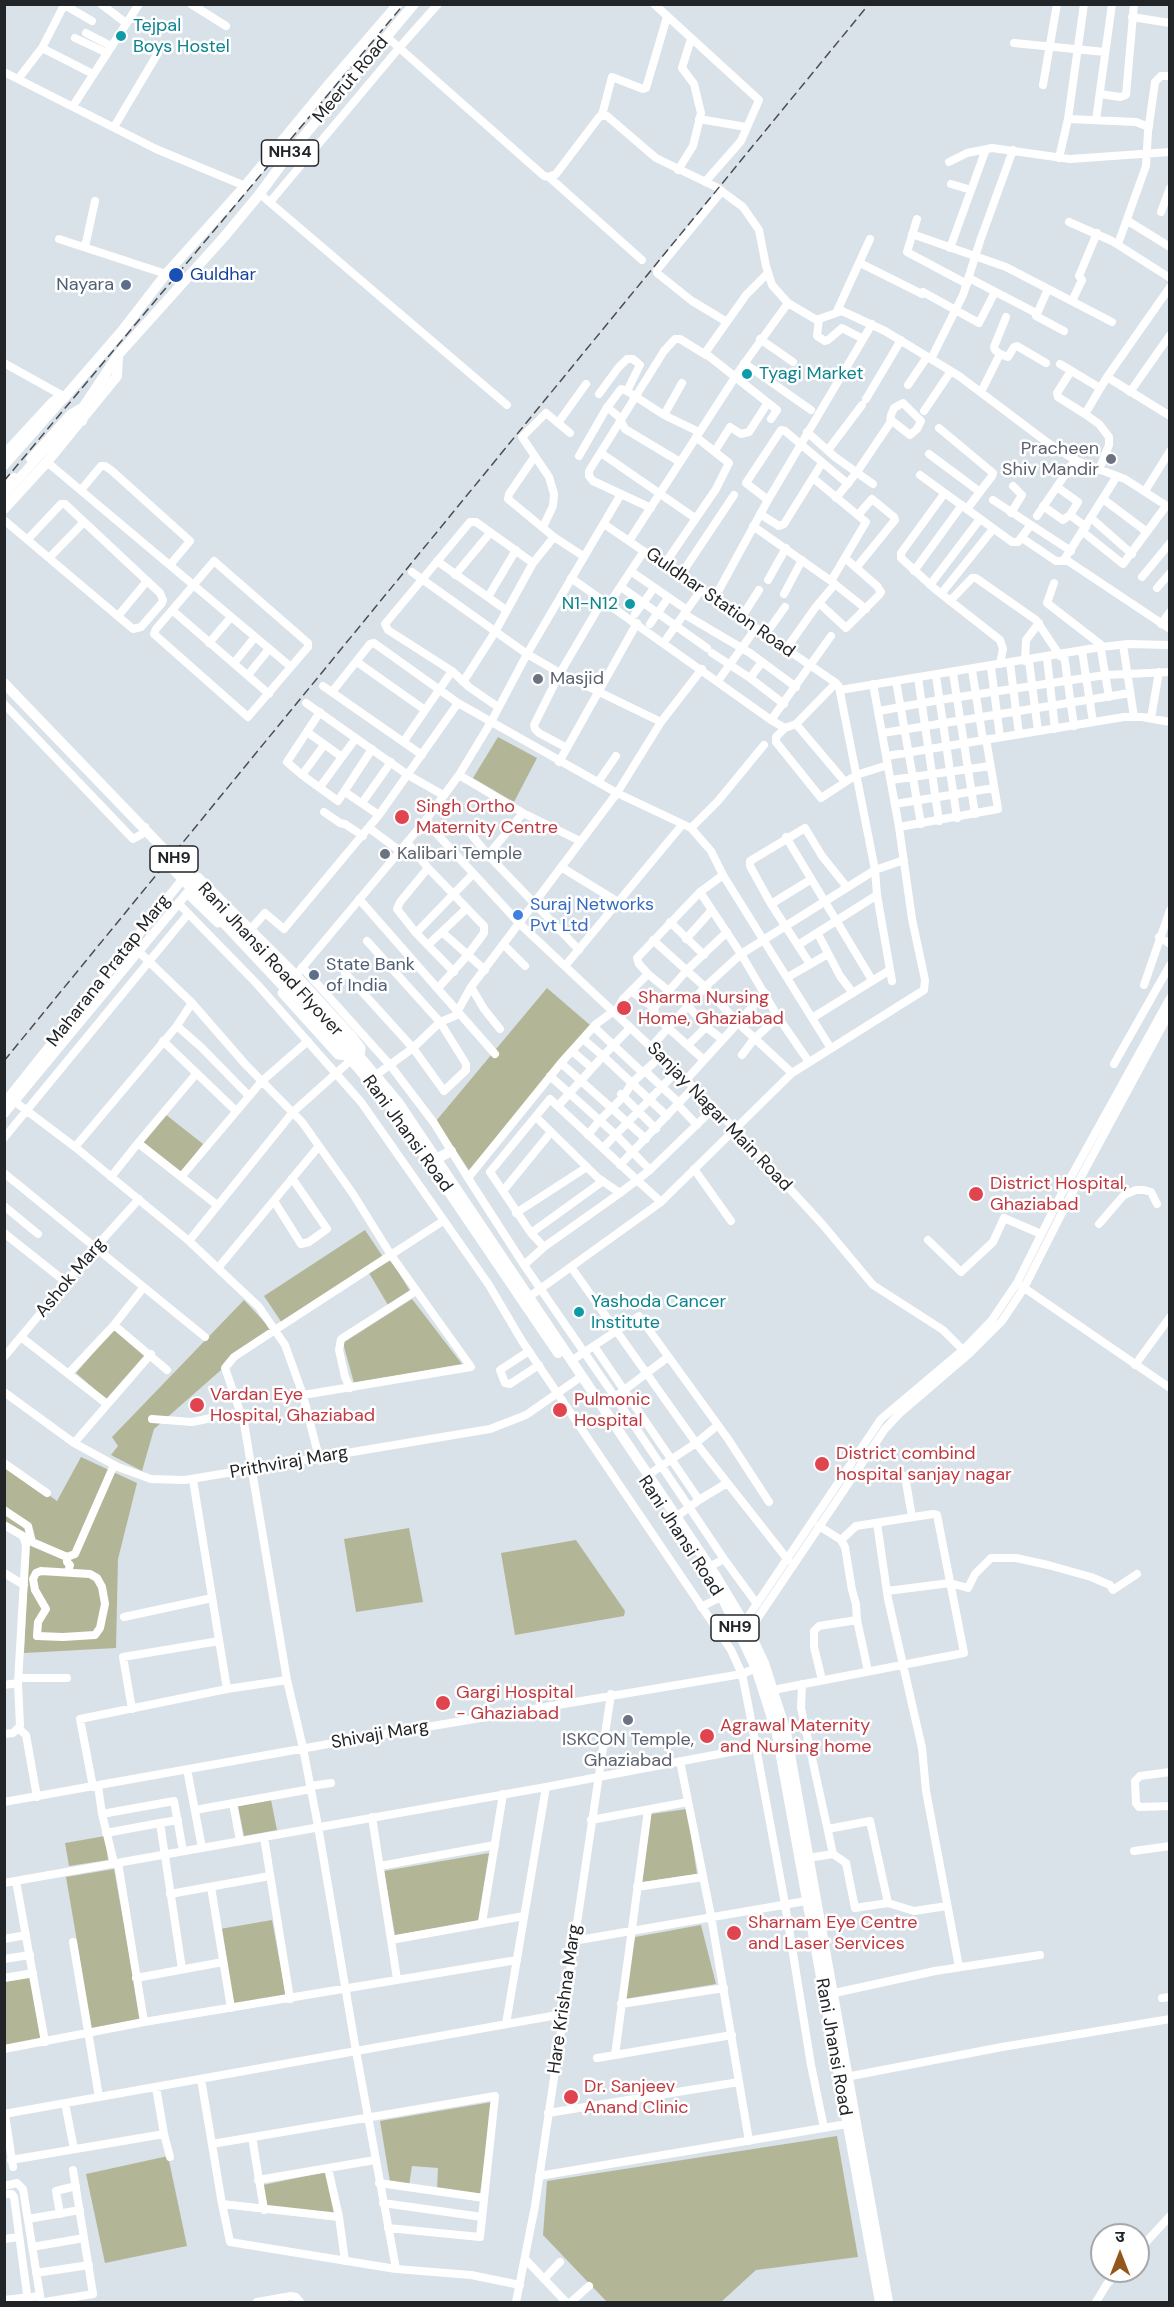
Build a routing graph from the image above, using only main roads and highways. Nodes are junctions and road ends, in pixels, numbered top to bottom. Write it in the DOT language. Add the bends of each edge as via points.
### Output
graph roads {
  1 [pos="398,4"];
  2 [pos="414,4"];
  3 [pos="107,348"];
  4 [pos="118,356"];
  5 [pos="64,398"];
  6 [pos="84,406"];
  7 [pos="82,421"];
  8 [pos="4,455"];
  9 [pos="4,466"];
  10 [pos="4,495"];
  11 [pos="4,509"];
  12 [pos="4,683"];
  13 [pos="4,693"];
  14 [pos="177,884"];
  15 [pos="187,893"];
  16 [pos="339,1039"];
  17 [pos="353,1057"];
  18 [pos="10,1100"];
  19 [pos="4,1114"];
  20 [pos="451,1151"];
  21 [pos="438,1158"];
  22 [pos="455,1192"];
  23 [pos="465,1208"];
  24 [pos="579,1378"];
  25 [pos="707,1568"];
  26 [pos="803,1859"];
  27 [pos="827,1995"];
  28 [pos="880,2302"];
  29 [pos="888,2302"];
  1 -- 3 [label="highway, Meerut Road / NH34"];
  2 -- 4 [label="highway, Meerut Road / NH34" via="293,148 260,194"];
  3 -- 4 [label="highway"];
  3 -- 5 [label="highway, Meerut Road / NH34"];
  4 -- 6 [label="highway, Meerut Road / NH34"];
  4 -- 7 [label="highway" via="117,376"];
  5 -- 8 [label="highway, Meerut Road" via="52,403"];
  5 -- 9 [label="main road, NH34"];
  6 -- 7 [label="highway"];
  6 -- 10 [label="main road, NH34"];
  7 -- 11 [label="highway"];
  12 -- 16 [label="highway, Rani Jhansi Road Flyover / NH9"];
  13 -- 16 [label="highway, Rani Jhansi Road Flyover / NH9"];
  14 -- 15 [label="main road"];
  14 -- 17 [label="main road, Maharana Pratap Marg" via="190,870 250,930 299,971 361,1048"];
  14 -- 18 [label="main road, Maharana Pratap Marg"];
  15 -- 17 [label="main road, Maharana Pratap Marg" via="250,956 338,1055"];
  15 -- 18 [label="main road, Maharana Pratap Marg"];
  16 -- 17 [label="highway, Rani Jhansi Road Flyover / NH9"];
  17 -- 21 [label="highway, Rani Jhansi Road / NH9" via="376,1075"];
  17 -- 22 [label="highway, Rani Jhansi Road / NH9"];
  18 -- 19 [label="main road, Maharana Pratap Marg"];
  20 -- 21 [label="highway"];
  21 -- 22 [label="highway, Rani Jhansi Road / NH9"];
  22 -- 23 [label="highway, Rani Jhansi Road / NH9"];
  23 -- 24 [label="highway, Rani Jhansi Road / NH9"];
  23 -- 24 [label="highway, Rani Jhansi Road / NH9" via="529,1297"];
  24 -- 25 [label="highway, Rani Jhansi Road / NH9"];
  24 -- 25 [label="highway, Rani Jhansi Road / NH9" via="602,1406"];
  25 -- 26 [label="highway, Rani Jhansi Road / NH9" via="756,1668 777,1734"];
  25 -- 26 [label="highway, Rani Jhansi Road / NH9" via="746,1628 773,1690 786,1732"];
  26 -- 27 [label="highway, Rani Jhansi Road / NH9"];
  27 -- 28 [label="highway, Rani Jhansi Road / NH9"];
  27 -- 29 [label="highway, Rani Jhansi Road / NH9"];
}
